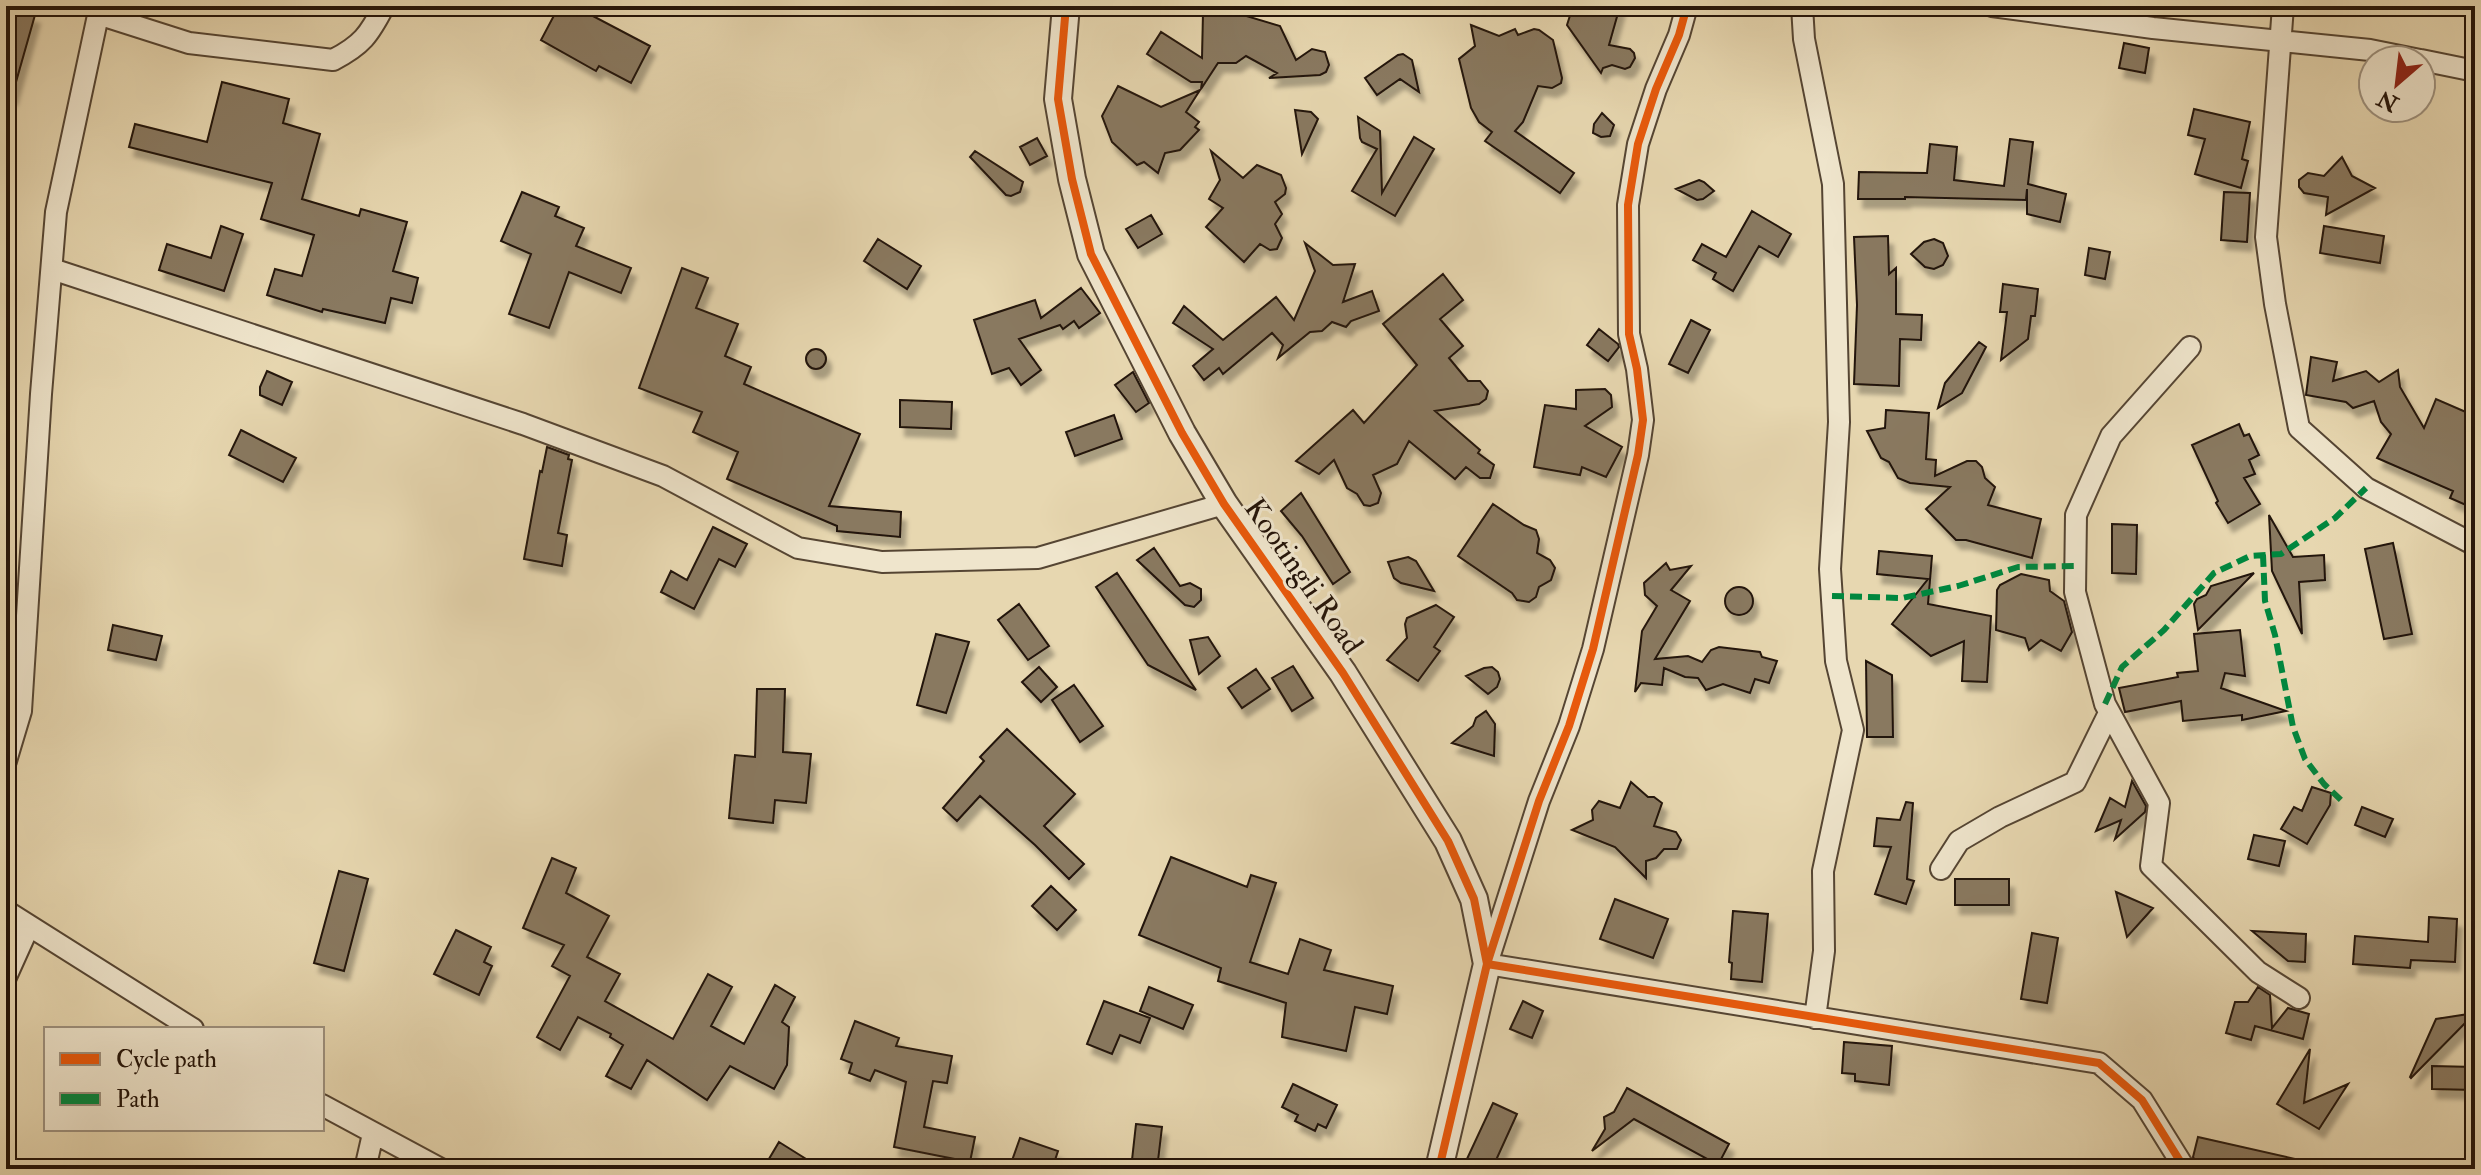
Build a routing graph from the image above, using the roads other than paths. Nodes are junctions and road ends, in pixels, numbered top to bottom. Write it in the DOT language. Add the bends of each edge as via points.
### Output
graph roads {
  1 [pos="384,6"];
  2 [pos="1066,6"];
  3 [pos="1687,6"];
  4 [pos="1802,6"];
  5 [pos="1992,6"];
  6 [pos="2283,6"];
  7 [pos="99,10"];
  8 [pos="2281,42"];
  9 [pos="2357,49"];
  10 [pos="2437,63"];
  11 [pos="2475,71"];
  12 [pos="52,269"];
  13 [pos="2190,347"];
  14 [pos="1224,504"];
  15 [pos="2475,545"];
  16 [pos="2109,713"];
  17 [pos="6,761"];
  18 [pos="1941,869"];
  19 [pos="6,911"];
  20 [pos="29,926"];
  21 [pos="1487,964"];
  22 [pos="6,977"];
  23 [pos="2299,998"];
  24 [pos="1815,1018"];
  25 [pos="190,1027"];
  26 [pos="324,1106"];
  27 [pos="373,1134"];
  28 [pos="365,1169"];
  29 [pos="441,1169"];
  30 [pos="1439,1169"];
  31 [pos="2185,1169"];
  1 -- 7 [label="street" via="368,36 333,60 189,43"];
  2 -- 14 [label="street, Kootingli Road" via="1058,99 1091,254"];
  3 -- 21 [label="street" via="1638,144 1628,205 1629,334 1643,420 1638,455 1593,649"];
  4 -- 24 [label="street" via="1833,184 1839,422 1830,569 1836,661 1853,730 1823,871 1824,951"];
  5 -- 8 [label="street"];
  6 -- 8 [label="street"];
  7 -- 12 [label="street" via="56,212"];
  8 -- 9 [label="street"];
  8 -- 15 [label="street" via="2266,237 2299,428 2366,488"];
  10 -- 11 [label="street"];
  12 -- 14 [label="street" via="523,424 663,476 798,548 882,562 1038,558"];
  12 -- 17 [label="street" via="21,711"];
  13 -- 16 [label="street" via="2111,436 2076,515 2075,592"];
  14 -- 21 [label="street, Kootingli Road" via="1343,673 1448,841 1474,899"];
  16 -- 18 [label="street" via="2075,782 1959,841"];
  16 -- 23 [label="street" via="2159,803 2151,866 2258,972"];
  19 -- 20 [label="street"];
  20 -- 22 [label="street"];
  20 -- 25 [label="street"];
  21 -- 24 [label="street"];
  21 -- 30 [label="street, Kootingli Road"];
  24 -- 31 [label="street" via="2099,1063 2142,1100"];
  26 -- 27 [label="street"];
  27 -- 28 [label="street"];
  27 -- 29 [label="street"];
}
